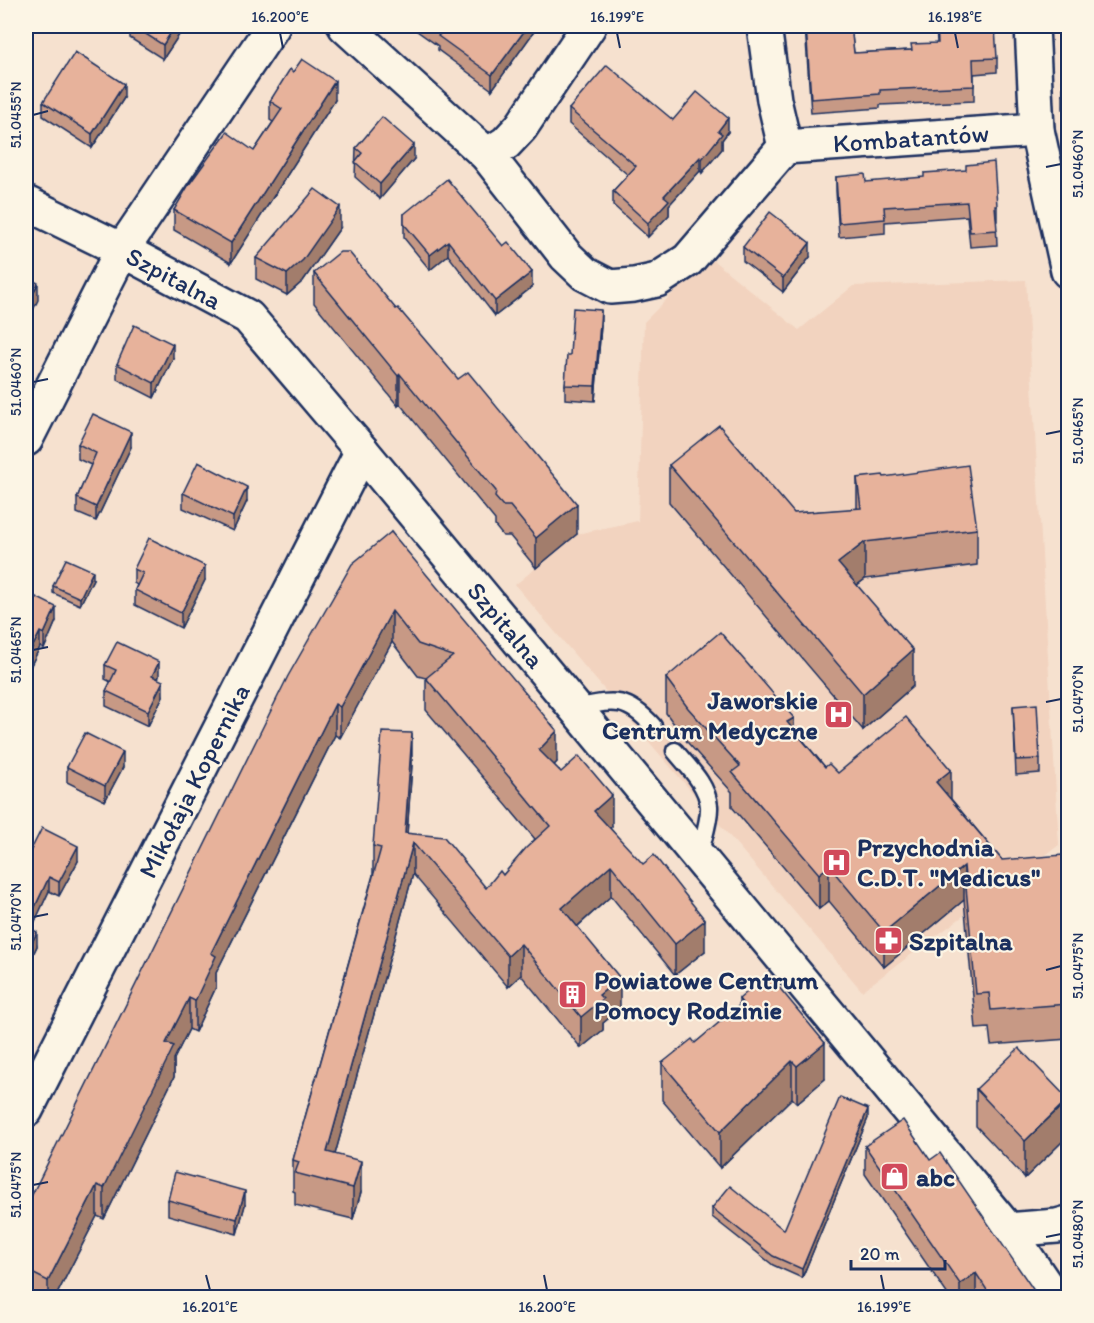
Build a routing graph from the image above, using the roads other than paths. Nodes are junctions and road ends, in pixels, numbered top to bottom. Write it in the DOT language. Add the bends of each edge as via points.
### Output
graph roads {
  1 [pos="273,26"];
  2 [pos="345,26"];
  3 [pos="589,26"];
  4 [pos="764,26"];
  5 [pos="1032,26"];
  6 [pos="1037,130"];
  7 [pos="785,147"];
  8 [pos="487,155"];
  9 [pos="26,203"];
  10 [pos="122,250"];
  11 [pos="1068,271"];
  12 [pos="26,440"];
  13 [pos="362,451"];
  14 [pos="575,708"];
  15 [pos="653,726"];
  16 [pos="675,751"];
  17 [pos="699,857"];
  18 [pos="26,1110"];
  19 [pos="1068,1223"];
  20 [pos="1008,1230"];
  21 [pos="1054,1298"];
  1 -- 10 [label="street"];
  2 -- 8 [label="street"];
  3 -- 8 [label="street" via="521,128"];
  4 -- 7 [label="street"];
  5 -- 6 [label="street"];
  6 -- 7 [label="street, Kombatantów"];
  6 -- 11 [label="street"];
  7 -- 8 [label="street" via="688,260 657,279 610,287 585,274 566,256"];
  9 -- 10 [label="street, Szpitalna"];
  10 -- 12 [label="street"];
  10 -- 13 [label="street, Szpitalna" via="248,317"];
  13 -- 14 [label="street, Szpitalna"];
  13 -- 18 [label="street, Mikołaja Kopernika"];
  14 -- 15 [label="lane" via="617,702 631,706"];
  14 -- 17 [label="street, Szpitalna"];
  16 -- 17 [label="lane" via="707,795 709,808"];
  17 -- 20 [label="street, Szpitalna"];
  19 -- 20 [label="street"];
  20 -- 21 [label="street, Szpitalna"];
}
